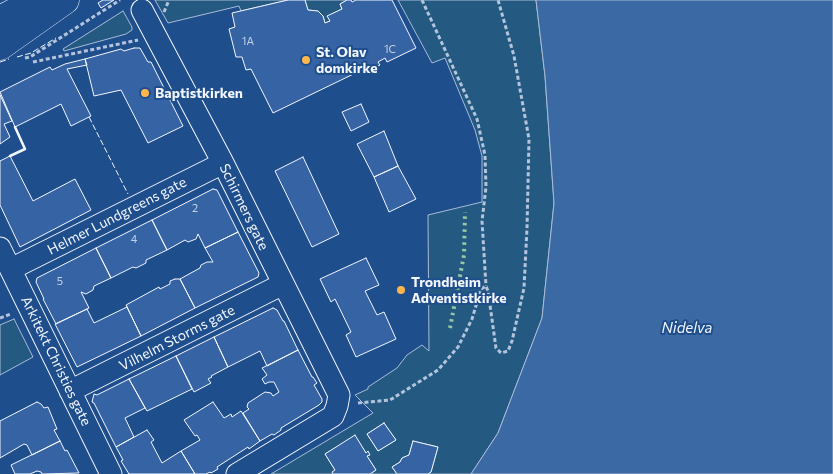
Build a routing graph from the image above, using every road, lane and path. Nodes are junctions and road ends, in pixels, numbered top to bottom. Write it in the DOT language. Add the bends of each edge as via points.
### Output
graph roads {
  1 [pos="38,0"];
  2 [pos="65,0"];
  3 [pos="120,0"];
  4 [pos="422,0"];
  5 [pos="498,0"];
  6 [pos="142,10"];
  7 [pos="0,20"];
  8 [pos="62,31"];
  9 [pos="65,35"];
  10 [pos="156,36"];
  11 [pos="68,40"];
  12 [pos="11,52"];
  13 [pos="33,62"];
  14 [pos="223,163"];
  15 [pos="0,248"];
  16 [pos="11,269"];
  17 [pos="283,284"];
  18 [pos="486,286"];
  19 [pos="12,314"];
  20 [pos="0,318"];
  21 [pos="70,391"];
  22 [pos="337,406"];
  23 [pos="111,474"];
  24 [pos="237,474"];
  1 -- 7 [label="main road"];
  2 -- 12 [label="main road"];
  3 -- 9 [label="path"];
  4 -- 18 [label="path" via="476,119 485,155 482,221"];
  5 -- 18 [label="path" via="514,56 529,139 524,288 512,341 508,351 501,353 496,348"];
  6 -- 10 [label="street, Schirmers gate"];
  8 -- 9 [label="path"];
  9 -- 11 [label="path"];
  9 -- 12 [label="path" via="30,57"];
  10 -- 13 [label="path"];
  10 -- 14 [label="street, Schirmers gate"];
  14 -- 16 [label="street, Helmer Lundgreens gate"];
  14 -- 17 [label="street, Schirmers gate"];
  15 -- 16 [label="street, Arkitekt Christies gate"];
  16 -- 21 [label="street, Arkitekt Christies gate"];
  17 -- 21 [label="street, Vilhelm Storms gate"];
  17 -- 22 [label="street, Schirmers gate" via="339,395"];
  18 -- 22 [label="path" via="481,289 472,319 458,347 438,370 390,400"];
  19 -- 20 [label="path"];
  21 -- 23 [label="street, Arkitekt Christies gate"];
  22 -- 24 [label="street" via="333,416"];
}
